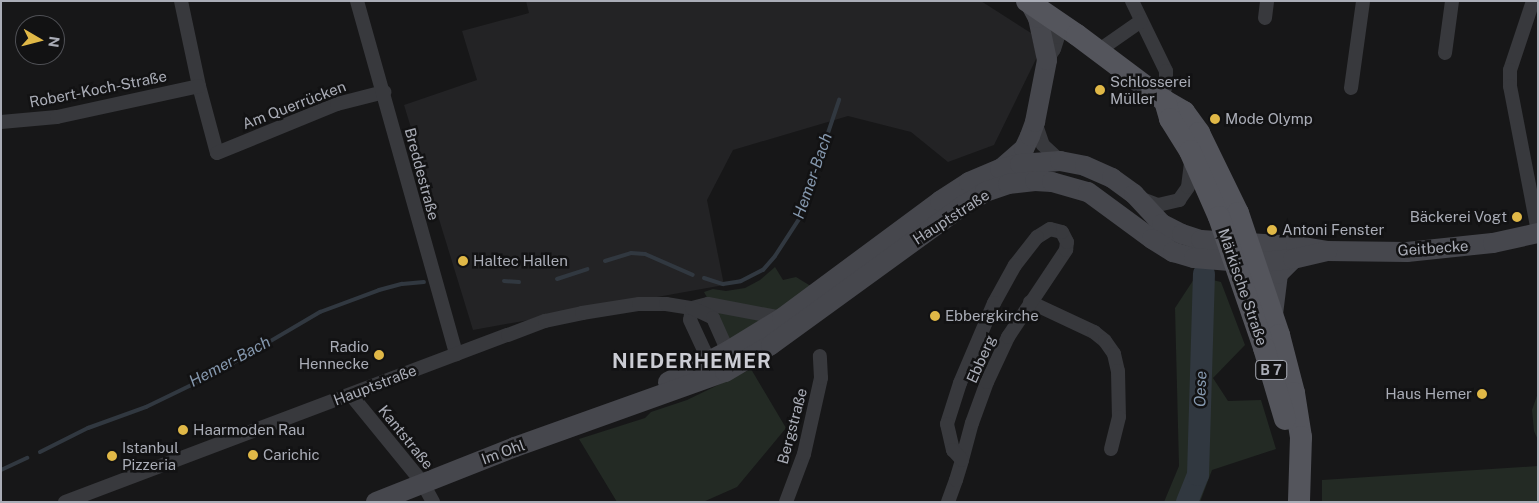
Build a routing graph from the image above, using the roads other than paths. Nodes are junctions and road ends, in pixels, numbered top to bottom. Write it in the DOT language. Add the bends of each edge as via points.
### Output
graph roads {
  1 [pos="181,1"];
  2 [pos="357,1"];
  3 [pos="1132,1"];
  4 [pos="1267,1"];
  5 [pos="1363,1"];
  6 [pos="1452,1"];
  7 [pos="1533,1"];
  8 [pos="1029,2"];
  9 [pos="1265,18"];
  10 [pos="1142,21"];
  11 [pos="1057,22"];
  12 [pos="1094,48"];
  13 [pos="1445,53"];
  14 [pos="1050,55"];
  15 [pos="200,86"];
  16 [pos="1351,88"];
  17 [pos="384,92"];
  18 [pos="1164,100"];
  19 [pos="1,122"];
  20 [pos="1035,122"];
  21 [pos="1190,151"];
  22 [pos="1060,162"];
  23 [pos="1000,169"];
  24 [pos="1134,194"];
  25 [pos="925,223"];
  26 [pos="1538,232"];
  27 [pos="1327,251"];
  28 [pos="1241,253"];
  29 [pos="1293,259"];
  30 [pos="1030,302"];
  31 [pos="692,308"];
  32 [pos="1273,316"];
  33 [pos="782,318"];
  34 [pos="728,351"];
  35 [pos="456,354"];
  36 [pos="820,356"];
  37 [pos="717,367"];
  38 [pos="351,395"];
  39 [pos="1111,449"];
  40 [pos="962,460"];
  41 [pos="422,482"];
  42 [pos="1299,491"];
  43 [pos="95,496"];
  44 [pos="65,502"];
  45 [pos="376,502"];
  46 [pos="433,502"];
  47 [pos="786,502"];
  48 [pos="948,502"];
  1 -- 15 [label="street"];
  2 -- 17 [label="street, Breddestraße"];
  3 -- 10 [label="street"];
  4 -- 9 [label="street"];
  5 -- 16 [label="street"];
  6 -- 13 [label="street"];
  7 -- 26 [label="street" via="1510,70 1510,86"];
  8 -- 11 [label="main road, Märkische Straße / B 7"];
  8 -- 14 [label="main road, Hauptstraße"];
  10 -- 12 [label="street"];
  10 -- 18 [label="street" via="1166,71"];
  11 -- 12 [label="main road, Märkische Straße / B 7"];
  11 -- 14 [label="street, Hauptstraße" via="1058,36"];
  12 -- 14 [label="street" via="1075,43"];
  12 -- 18 [label="main road, Märkische Straße / B 7"];
  14 -- 20 [label="main road, Hauptstraße"];
  15 -- 17 [label="street, Am Querrücken" via="217,153 337,104"];
  15 -- 19 [label="street, Robert-Koch-Straße" via="56,117"];
  17 -- 35 [label="street, Breddestraße"];
  18 -- 21 [label="main road, Märkische Straße / B 7" via="1170,119"];
  18 -- 28 [label="main road, Märkische Straße / B 7" via="1184,112 1199,133 1238,213"];
  20 -- 22 [label="street, Hauptstraße" via="1043,146"];
  20 -- 23 [label="main road, Hauptstraße" via="1024,149"];
  21 -- 24 [label="street, Hauptstraße" via="1191,176 1179,200 1158,205"];
  21 -- 28 [label="main road, Märkische Straße / B 7"];
  22 -- 23 [label="main road, Hauptstraße" via="1020,164"];
  22 -- 24 [label="main road, Hauptstraße" via="1084,166 1112,178"];
  23 -- 25 [label="main road, Hauptstraße" via="969,182"];
  24 -- 28 [label="main road, Hauptstraße" via="1162,224"];
  25 -- 28 [label="main road, Hauptstraße" via="985,192 1008,184 1052,182 1088,192 1173,252 1194,258"];
  25 -- 33 [label="main road, Hauptstraße"];
  25 -- 37 [label="main road, Hauptstraße" via="770,346"];
  26 -- 27 [label="main road, Geitbecke" via="1454,248 1408,252"];
  27 -- 28 [label="main road, Geitbecke" via="1296,246"];
  27 -- 29 [label="main road, Geitbecke"];
  28 -- 29 [label="main road, Geitbecke"];
  28 -- 32 [label="main road, B 7"];
  28 -- 42 [label="main road, Märkische Straße / B 7" via="1279,396"];
  29 -- 32 [label="main road" via="1278,274"];
  30 -- 39 [label="street" via="1094,332 1114,354 1118,371 1118,417"];
  30 -- 40 [label="street, Ebberg" via="1008,337 987,382"];
  30 -- 40 [label="street, Ebberg" via="1066,250 1067,242 1062,232 1050,229 1037,237 1015,265 994,303 960,383 948,424 953,450"];
  31 -- 33 [label="street, Hauptstraße" via="708,304"];
  31 -- 34 [label="street, Hauptstraße" via="713,318"];
  31 -- 35 [label="street, Hauptstraße" via="639,304 582,313 545,321"];
  31 -- 37 [label="street" via="690,320"];
  32 -- 42 [label="main road, B 7" via="1294,393 1301,437"];
  33 -- 34 [label="main road, Hauptstraße"];
  34 -- 37 [label="main road, Hauptstraße"];
  35 -- 38 [label="street, Hauptstraße"];
  36 -- 47 [label="street, Bergstraße" via="821,378 804,454"];
  37 -- 41 [label="main road, Im Ohl" via="631,406"];
  38 -- 41 [label="street, Kantstraße"];
  38 -- 43 [label="street, Hauptstraße"];
  40 -- 48 [label="street, Ebberg"];
  41 -- 45 [label="main road, Im Ohl"];
  41 -- 46 [label="street, Kantstraße"];
  43 -- 44 [label="street, Hauptstraße"];
}
